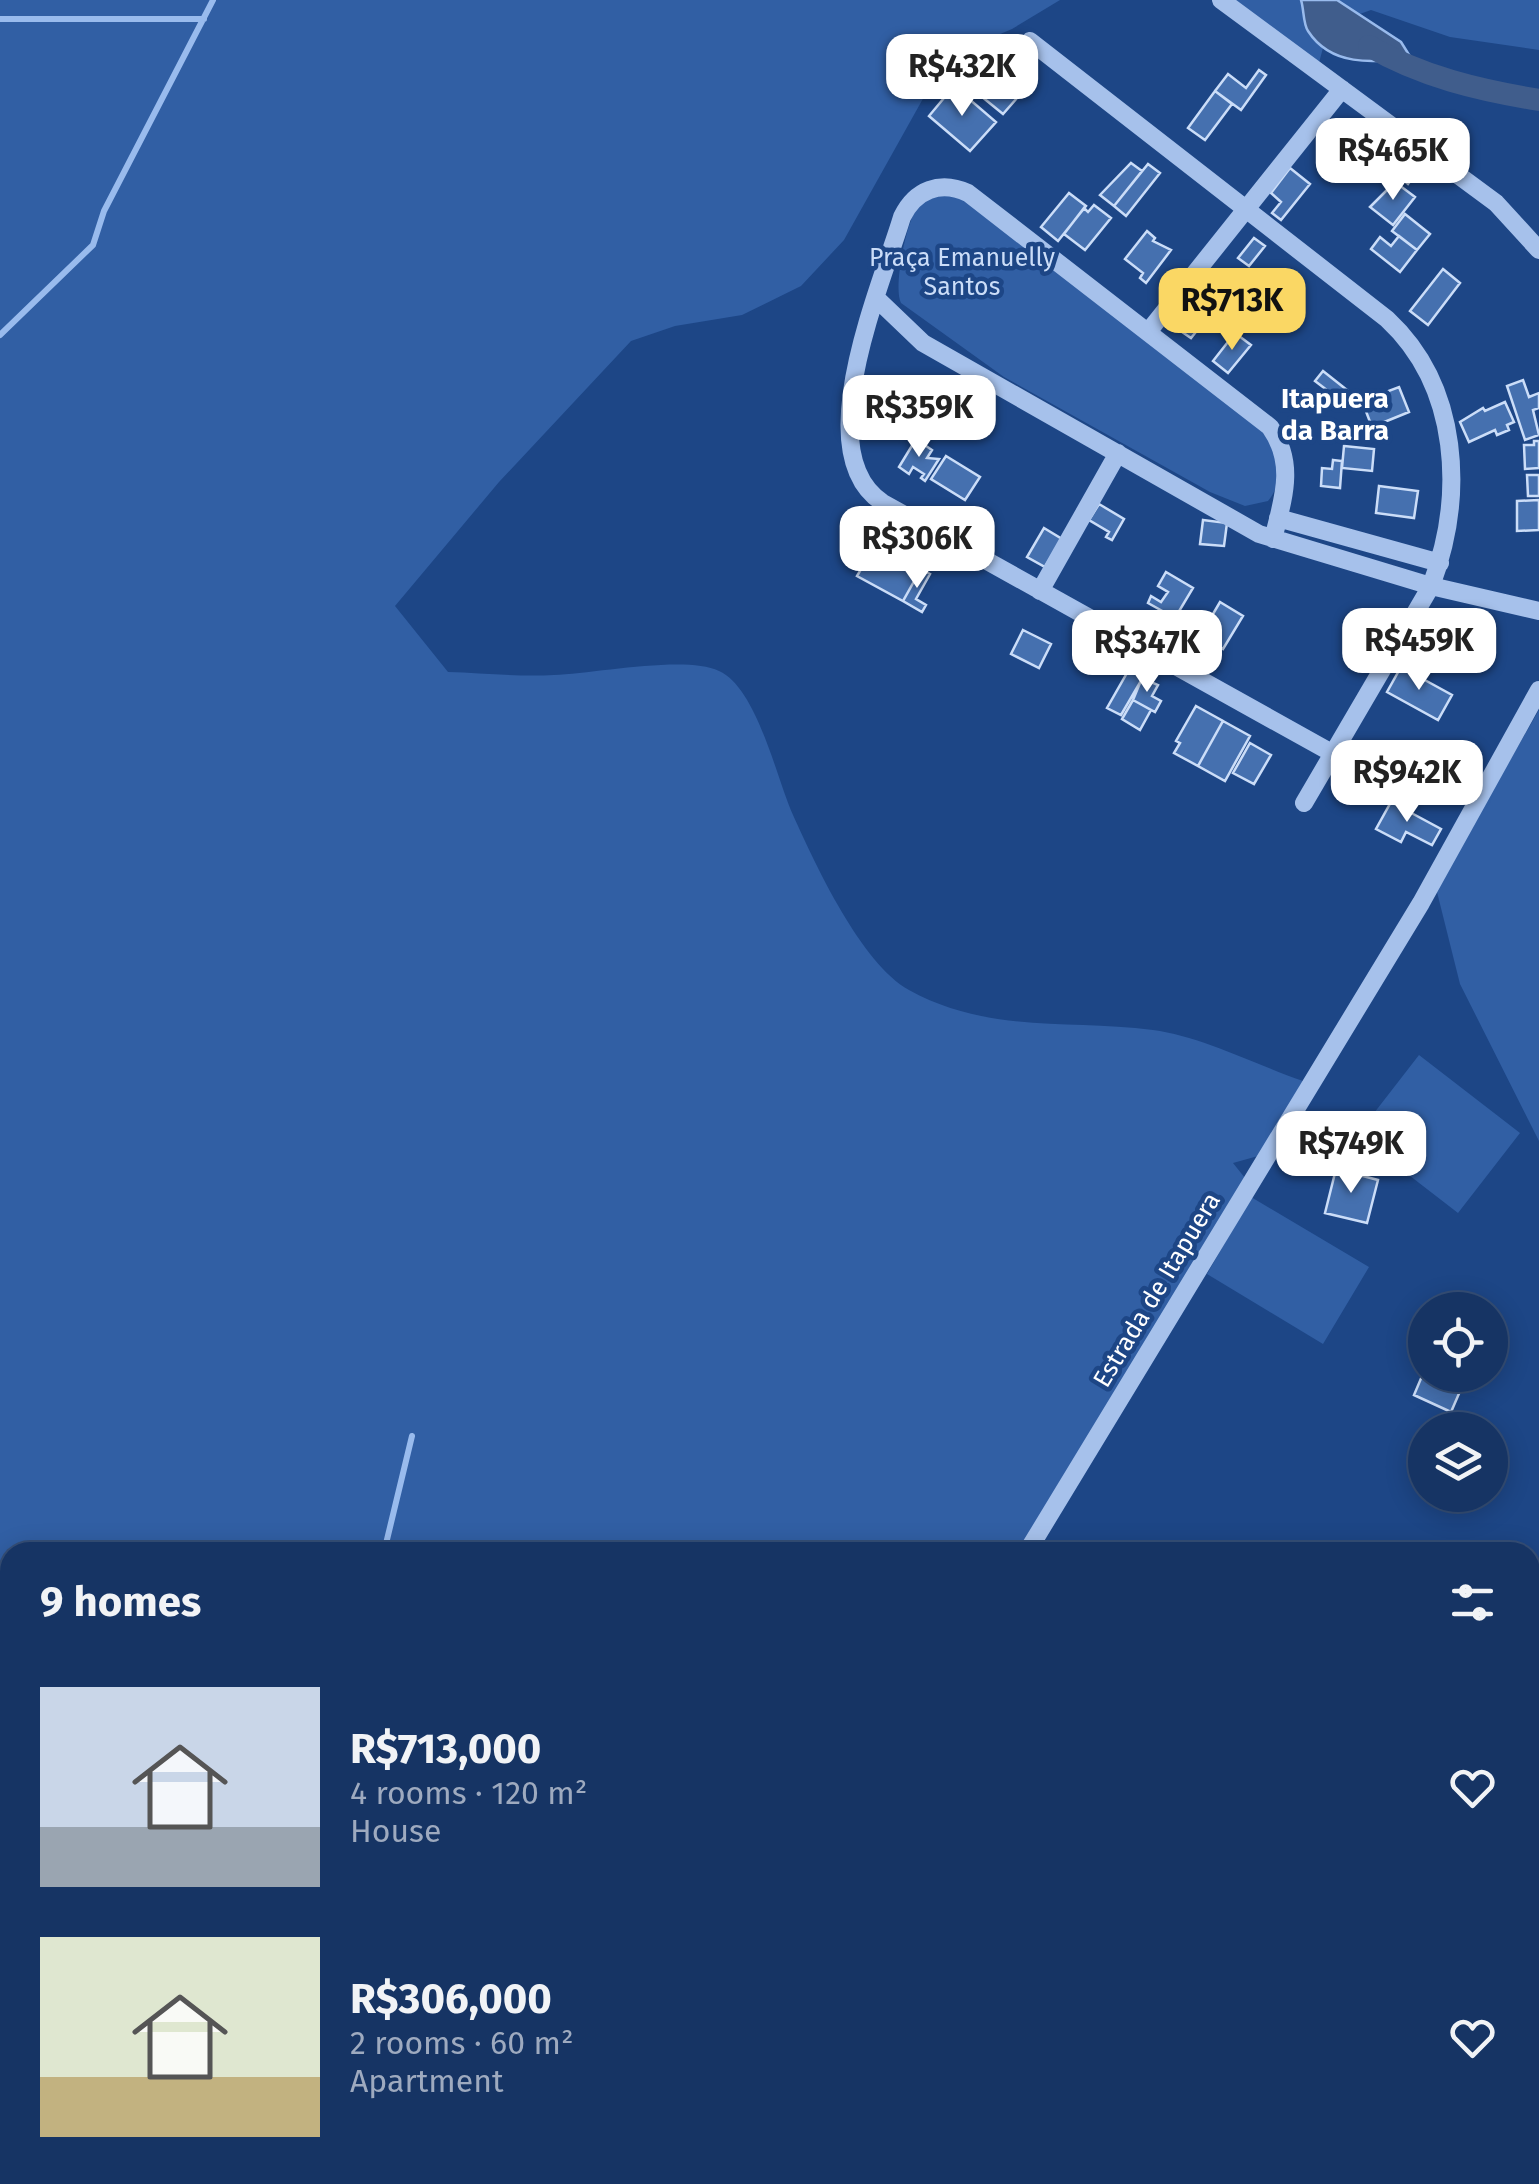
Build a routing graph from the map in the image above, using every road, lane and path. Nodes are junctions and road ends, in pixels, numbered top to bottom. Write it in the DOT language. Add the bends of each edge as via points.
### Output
graph roads {
  1 [pos="1221,0"];
  2 [pos="1030,41"];
  3 [pos="1342,89"];
  4 [pos="1246,210"];
  5 [pos="1539,250"];
  6 [pos="877,300"];
  7 [pos="1148,332"];
  8 [pos="1118,453"];
  9 [pos="1278,518"];
  10 [pos="1273,539"];
  11 [pos="1440,563"];
  12 [pos="1432,586"];
  13 [pos="1040,591"];
  14 [pos="1539,611"];
  15 [pos="1539,690"];
  16 [pos="1332,754"];
  17 [pos="1304,802"];
  18 [pos="1033,1542"];
  1 -- 3 [label="street"];
  2 -- 4 [label="street"];
  3 -- 4 [label="street"];
  3 -- 5 [label="street" via="1496,204"];
  4 -- 7 [label="street"];
  4 -- 11 [label="street" via="1387,319 1431,375 1450,435 1450,508"];
  6 -- 7 [label="street" via="907,207 922,193 950,187 968,193"];
  6 -- 8 [label="street" via="923,343"];
  6 -- 13 [label="street" via="848,407 853,465 862,487"];
  7 -- 9 [label="street" via="1270,426 1286,463"];
  8 -- 10 [label="street"];
  8 -- 13 [label="street"];
  9 -- 10 [label="street"];
  9 -- 11 [label="street"];
  10 -- 12 [label="street"];
  11 -- 12 [label="street"];
  12 -- 14 [label="street"];
  12 -- 16 [label="street"];
  13 -- 16 [label="street"];
  15 -- 18 [label="street, Estrada de Itapuera" via="1421,903"];
  16 -- 17 [label="street"];
}
